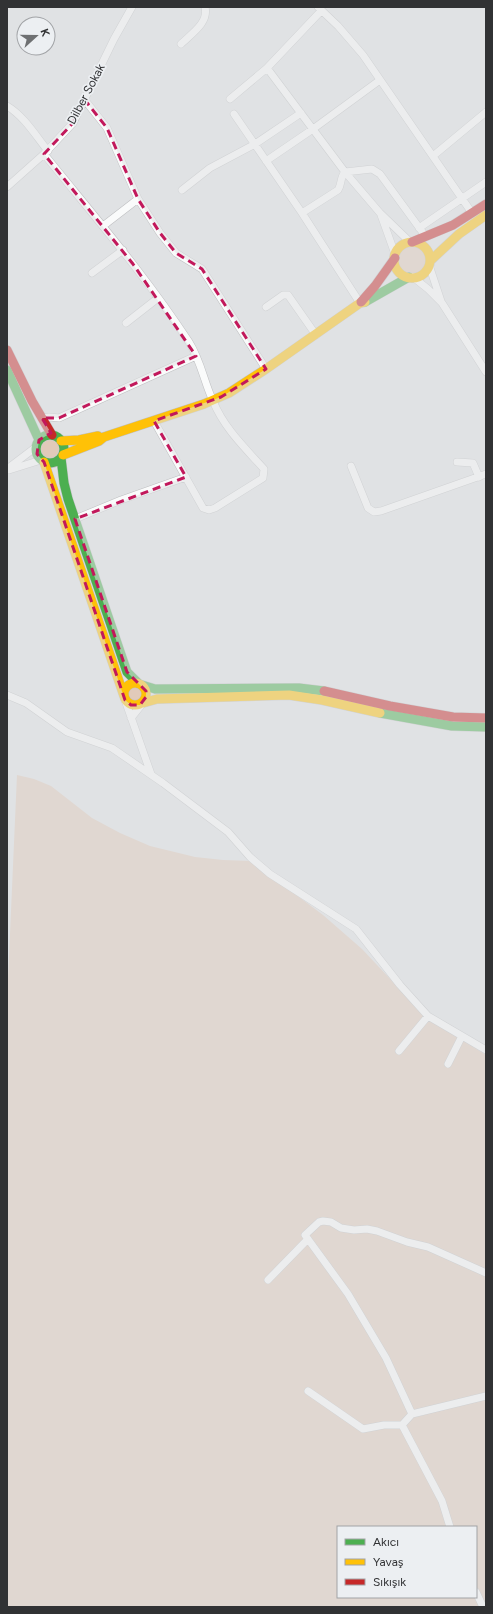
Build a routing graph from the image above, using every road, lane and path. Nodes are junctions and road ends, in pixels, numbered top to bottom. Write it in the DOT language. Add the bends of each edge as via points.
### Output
graph roads {
  1 [pos="132,7"];
  2 [pos="205,7"];
  3 [pos="320,9"];
  4 [pos="181,44"];
  5 [pos="266,68"];
  6 [pos="380,80"];
  7 [pos="84,99"];
  8 [pos="230,99"];
  9 [pos="7,106"];
  10 [pos="486,112"];
  11 [pos="301,113"];
  12 [pos="234,114"];
  13 [pos="313,129"];
  14 [pos="255,144"];
  15 [pos="46,152"];
  16 [pos="433,156"];
  17 [pos="266,161"];
  18 [pos="345,172"];
  19 [pos="486,182"];
  20 [pos="7,187"];
  21 [pos="182,190"];
  22 [pos="463,198"];
  23 [pos="138,199"];
  24 [pos="486,204"];
  25 [pos="472,212"];
  26 [pos="302,213"];
  27 [pos="380,213"];
  28 [pos="486,215"];
  29 [pos="103,226"];
  30 [pos="419,228"];
  31 [pos="426,237"];
  32 [pos="411,242"];
  33 [pos="122,250"];
  34 [pos="395,256"];
  35 [pos="430,263"];
  36 [pos="92,273"];
  37 [pos="411,277"];
  38 [pos="158,298"];
  39 [pos="360,303"];
  40 [pos="442,303"];
  41 [pos="266,307"];
  42 [pos="126,322"];
  43 [pos="316,335"];
  44 [pos="7,350"];
  45 [pos="196,356"];
  46 [pos="266,369"];
  47 [pos="486,372"];
  48 [pos="8,374"];
  49 [pos="212,401"];
  50 [pos="42,418"];
  51 [pos="154,421"];
  52 [pos="52,435"];
  53 [pos="104,436"];
  54 [pos="61,441"];
  55 [pos="38,443"];
  56 [pos="62,456"];
  57 [pos="43,461"];
  58 [pos="457,462"];
  59 [pos="351,466"];
  60 [pos="7,470"];
  61 [pos="482,476"];
  62 [pos="186,477"];
  63 [pos="75,519"];
  64 [pos="140,684"];
  65 [pos="7,695"];
  66 [pos="125,698"];
  67 [pos="143,703"];
  68 [pos="131,718"];
  69 [pos="486,718"];
  70 [pos="486,727"];
  71 [pos="151,774"];
  72 [pos="428,1016"];
  73 [pos="462,1036"];
  74 [pos="486,1050"];
  75 [pos="399,1051"];
  76 [pos="448,1064"];
  77 [pos="308,1239"];
  78 [pos="486,1273"];
  79 [pos="268,1280"];
  80 [pos="308,1391"];
  81 [pos="486,1396"];
  82 [pos="412,1414"];
  83 [pos="402,1425"];
  84 [pos="450,1526"];
  85 [pos="477,1594"];
  86 [pos="483,1607"];
  1 -- 7 [label="street, Dilber Sokak"];
  2 -- 4 [label="street" via="204,21"];
  3 -- 5 [label="street"];
  3 -- 6 [label="street" via="344,32"];
  5 -- 8 [label="street"];
  5 -- 11 [label="street"];
  6 -- 13 [label="street"];
  6 -- 16 [label="street"];
  7 -- 15 [label="street, Dilber Sokak" via="73,123"];
  7 -- 23 [label="street" via="107,128"];
  9 -- 15 [label="street" via="31,129"];
  10 -- 16 [label="street"];
  11 -- 13 [label="street"];
  11 -- 14 [label="street"];
  12 -- 14 [label="street"];
  13 -- 17 [label="street"];
  13 -- 18 [label="street"];
  14 -- 17 [label="street"];
  14 -- 21 [label="street" via="210,168"];
  15 -- 20 [label="street, Dilber Sokak"];
  15 -- 29 [label="street"];
  16 -- 22 [label="street"];
  17 -- 26 [label="street"];
  18 -- 26 [label="street" via="338,190"];
  18 -- 27 [label="street"];
  18 -- 30 [label="street" via="372,169 380,174"];
  19 -- 22 [label="street"];
  22 -- 25 [label="street"];
  22 -- 30 [label="street"];
  23 -- 29 [label="street"];
  23 -- 46 [label="street" via="176,253 202,269"];
  24 -- 25 [label="street"];
  25 -- 31 [label="street" via="453,225"];
  26 -- 39 [label="street"];
  27 -- 32 [label="street"];
  27 -- 34 [label="street"];
  28 -- 35 [label="street" via="459,234"];
  29 -- 33 [label="street"];
  30 -- 31 [label="street"];
  31 -- 32 [label="street"];
  32 -- 34 [label="street" via="402,245"];
  32 -- 35 [label="street" via="419,243 425,248"];
  33 -- 36 [label="street"];
  33 -- 38 [label="street"];
  34 -- 37 [label="street" via="397,269"];
  34 -- 39 [label="street"];
  35 -- 37 [label="street" via="423,274"];
  35 -- 40 [label="street"];
  37 -- 39 [label="street"];
  37 -- 40 [label="street"];
  38 -- 42 [label="street"];
  38 -- 45 [label="street" via="190,343"];
  39 -- 43 [label="street"];
  40 -- 47 [label="street"];
  41 -- 43 [label="street" via="288,295"];
  43 -- 46 [label="street"];
  44 -- 50 [label="street"];
  45 -- 49 [label="street"];
  45 -- 50 [label="street" via="59,418"];
  46 -- 49 [label="street"];
  48 -- 55 [label="street" via="24,405"];
  49 -- 51 [label="street"];
  49 -- 62 [label="street" via="223,422 264,469 264,475 261,481 209,510 203,508"];
  50 -- 52 [label="street"];
  51 -- 53 [label="street"];
  51 -- 62 [label="street"];
  52 -- 54 [label="street"];
  52 -- 55 [label="street" via="45,436"];
  53 -- 54 [label="street"];
  53 -- 56 [label="street"];
  54 -- 56 [label="street" via="64,447"];
  55 -- 57 [label="street" via="37,454"];
  55 -- 60 [label="street"];
  56 -- 57 [label="street" via="53,462"];
  56 -- 63 [label="street" via="65,490"];
  57 -- 60 [label="street"];
  57 -- 66 [label="street"];
  58 -- 61 [label="street" via="473,463"];
  59 -- 61 [label="street" via="368,508 374,512"];
  62 -- 63 [label="street"];
  63 -- 64 [label="street" via="127,672"];
  64 -- 66 [label="street" via="128,686 124,693"];
  64 -- 67 [label="street" via="147,694"];
  64 -- 69 [label="street" via="155,689 299,688 453,717"];
  65 -- 71 [label="street" via="26,703 67,732 112,748"];
  66 -- 67 [label="street" via="134,706"];
  66 -- 68 [label="street"];
  67 -- 68 [label="street"];
  67 -- 70 [label="street" via="157,699 289,695 452,726"];
  68 -- 71 [label="street"];
  71 -- 72 [label="street" via="228,832 250,857 270,874 356,929"];
  72 -- 73 [label="street"];
  72 -- 75 [label="street"];
  73 -- 74 [label="street"];
  73 -- 76 [label="street"];
  77 -- 78 [label="street" via="305,1235 319,1222 327,1221 341,1228 367,1229 428,1247"];
  77 -- 79 [label="street"];
  77 -- 82 [label="street" via="348,1294 386,1358"];
  80 -- 83 [label="street" via="363,1429"];
  81 -- 82 [label="street"];
  82 -- 83 [label="street"];
  83 -- 84 [label="street" via="442,1501"];
  85 -- 86 [label="street"];
}
